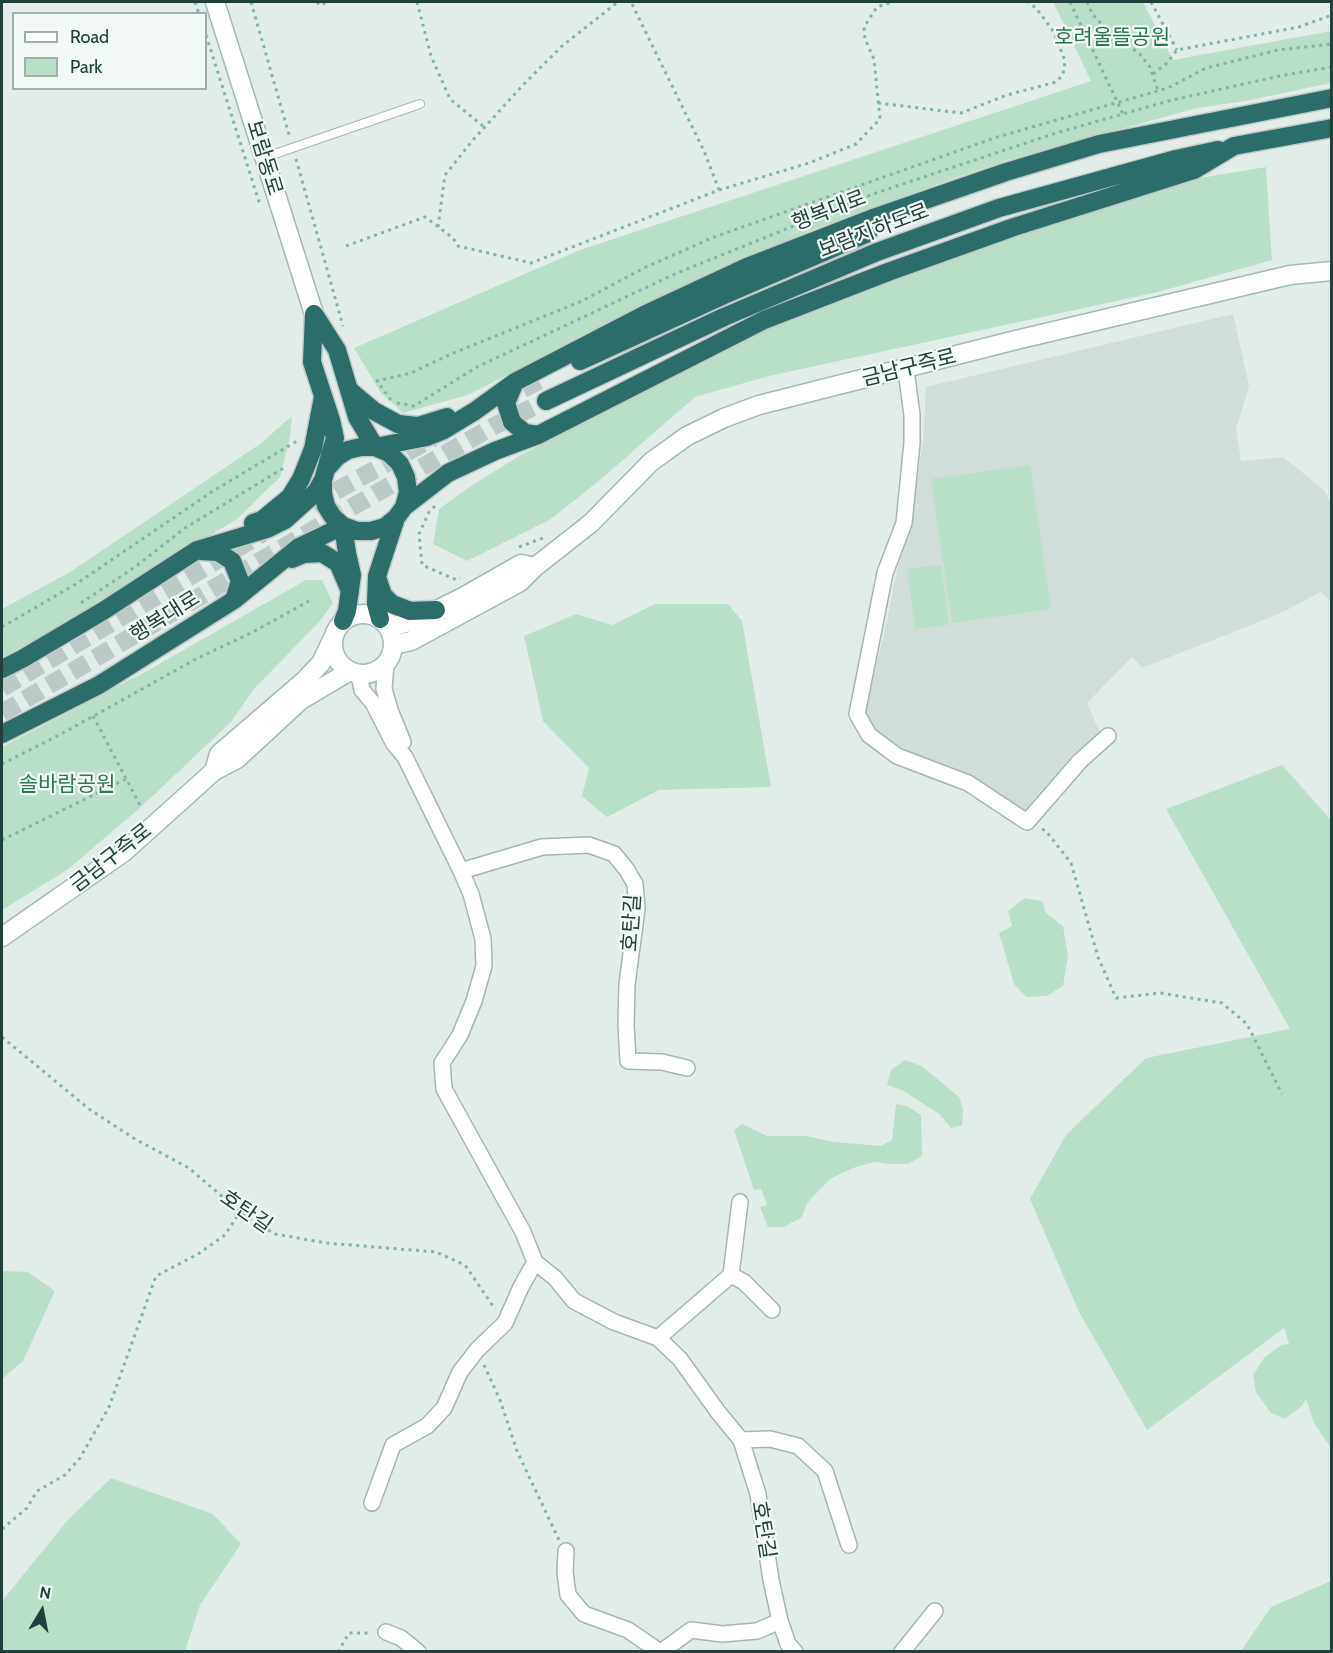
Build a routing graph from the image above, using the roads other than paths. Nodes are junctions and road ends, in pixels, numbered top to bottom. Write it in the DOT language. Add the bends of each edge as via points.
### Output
graph roads {
  1 [pos="215,2"];
  2 [pos="1332,98"];
  3 [pos="420,104"];
  4 [pos="1227,120"];
  5 [pos="1332,128"];
  6 [pos="1234,146"];
  7 [pos="264,157"];
  8 [pos="1332,271"];
  9 [pos="314,314"];
  10 [pos="906,370"];
  11 [pos="540,380"];
  12 [pos="510,385"];
  13 [pos="349,390"];
  14 [pos="323,397"];
  15 [pos="546,401"];
  16 [pos="538,435"];
  17 [pos="375,447"];
  18 [pos="326,474"];
  19 [pos="400,512"];
  20 [pos="343,526"];
  21 [pos="197,550"];
  22 [pos="274,567"];
  23 [pos="535,567"];
  24 [pos="377,576"];
  25 [pos="350,591"];
  26 [pos="234,600"];
  27 [pos="436,610"];
  28 [pos="380,619"];
  29 [pos="343,621"];
  30 [pos="333,638"];
  31 [pos="393,645"];
  32 [pos="386,663"];
  33 [pos="2,669"];
  34 [pos="355,672"];
  35 [pos="2,734"];
  36 [pos="1108,736"];
  37 [pos="405,757"];
  38 [pos="214,771"];
  39 [pos="461,871"];
  40 [pos="2,937"];
  41 [pos="687,1068"];
  42 [pos="740,1202"];
  43 [pos="535,1262"];
  44 [pos="731,1275"];
  45 [pos="772,1310"];
  46 [pos="658,1338"];
  47 [pos="741,1440"];
  48 [pos="372,1503"];
  49 [pos="849,1545"];
  50 [pos="566,1551"];
  51 [pos="935,1611"];
  52 [pos="780,1621"];
  53 [pos="386,1632"];
  54 [pos="787,1649"];
  55 [pos="418,1652"];
  56 [pos="660,1652"];
  57 [pos="902,1652"];
  1 -- 7 [label="main road, 보람동로"];
  2 -- 4 [label="highway, 행복대로"];
  3 -- 7 [label="lane"];
  4 -- 11 [label="highway, 보람지하도로" via="988,188 867,233"];
  4 -- 12 [label="highway, 행복대로" via="1099,144 876,217 747,267"];
  5 -- 6 [label="highway"];
  6 -- 15 [label="highway, 보람지하도로" via="999,208 877,252 724,317"];
  6 -- 16 [label="highway" via="1194,170 1014,227 764,320"];
  7 -- 9 [label="main road, 보람동로"];
  8 -- 10 [label="main road, 금남구즉로" via="1290,275"];
  9 -- 13 [label="highway" via="337,350"];
  9 -- 14 [label="highway" via="312,362"];
  10 -- 23 [label="main road, 금남구즉로" via="759,405 687,436 651,462 591,523"];
  10 -- 36 [label="street" via="912,443 903,523 885,573 857,714 869,735 897,756 968,783 1027,822 1080,761"];
  12 -- 13 [label="highway" via="445,418 418,426 398,424 374,411"];
  12 -- 16 [label="highway" via="507,403 513,422 525,433"];
  12 -- 17 [label="highway, 행복대로" via="475,411 427,437"];
  13 -- 17 [label="highway" via="357,417"];
  14 -- 18 [label="highway" via="335,438"];
  14 -- 21 [label="highway" via="313,449 290,497 262,520"];
  16 -- 19 [label="highway" via="448,473"];
  17 -- 18 [label="highway" via="348,450 337,457"];
  17 -- 19 [label="highway" via="389,453 406,477 408,492"];
  18 -- 20 [label="highway" via="322,493 326,506"];
  18 -- 21 [label="highway, 행복대로" via="316,492 285,520"];
  19 -- 20 [label="highway" via="385,527 371,531"];
  19 -- 24 [label="highway"];
  20 -- 22 [label="highway, 행복대로" via="299,547"];
  20 -- 25 [label="highway" via="352,575"];
  21 -- 26 [label="highway" via="218,552 232,561 240,581"];
  21 -- 33 [label="highway, 행복대로" via="103,611"];
  22 -- 25 [label="highway" via="304,554 322,553 338,563"];
  22 -- 26 [label="highway, 행복대로"];
  23 -- 27 [label="main road, 금남구즉로" via="521,564"];
  23 -- 31 [label="main road, 금남구즉로" via="520,582 411,641"];
  24 -- 27 [label="highway" via="383,594 392,604 410,611"];
  24 -- 28 [label="highway"];
  25 -- 29 [label="highway"];
  26 -- 35 [label="highway, 행복대로" via="99,686"];
  27 -- 28 [label="main road, 금남구즉로" via="394,626"];
  28 -- 29 [label="main road" via="361,614"];
  28 -- 31 [label="main road" via="392,635"];
  29 -- 30 [label="main road"];
  30 -- 34 [label="main road" via="336,657"];
  30 -- 38 [label="main road, 금남구즉로" via="321,663 219,754"];
  31 -- 32 [label="main road"];
  32 -- 34 [label="main road" via="369,673"];
  32 -- 37 [label="street, 호탄길" via="384,689"];
  34 -- 37 [label="street, 호탄길" via="362,690"];
  34 -- 38 [label="main road, 금남구즉로" via="301,700 237,759"];
  37 -- 39 [label="street, 호탄길"];
  38 -- 40 [label="main road, 금남구즉로" via="124,852"];
  39 -- 41 [label="street, 호탄길" via="542,847 589,845 614,854 635,884 637,909 627,984 628,1061 662,1062"];
  39 -- 43 [label="street, 호탄길" via="483,939 484,966 460,1035 442,1063 444,1089 523,1232"];
  42 -- 44 [label="street"];
  43 -- 46 [label="street, 호탄길" via="574,1301 614,1322"];
  43 -- 48 [label="street" via="505,1323 460,1372 444,1408 427,1426 393,1444"];
  44 -- 45 [label="street" via="744,1282"];
  44 -- 46 [label="street"];
  46 -- 47 [label="street, 호탄길" via="680,1359"];
  47 -- 49 [label="street" via="770,1439 798,1446 818,1465 825,1472"];
  47 -- 52 [label="street, 호탄길" via="758,1494"];
  50 -- 56 [label="street" via="568,1595 584,1614 628,1630"];
  51 -- 57 [label="street"];
  52 -- 54 [label="street, 호탄길"];
  52 -- 56 [label="street" via="757,1631 722,1634 691,1630"];
  53 -- 55 [label="street"];
}
